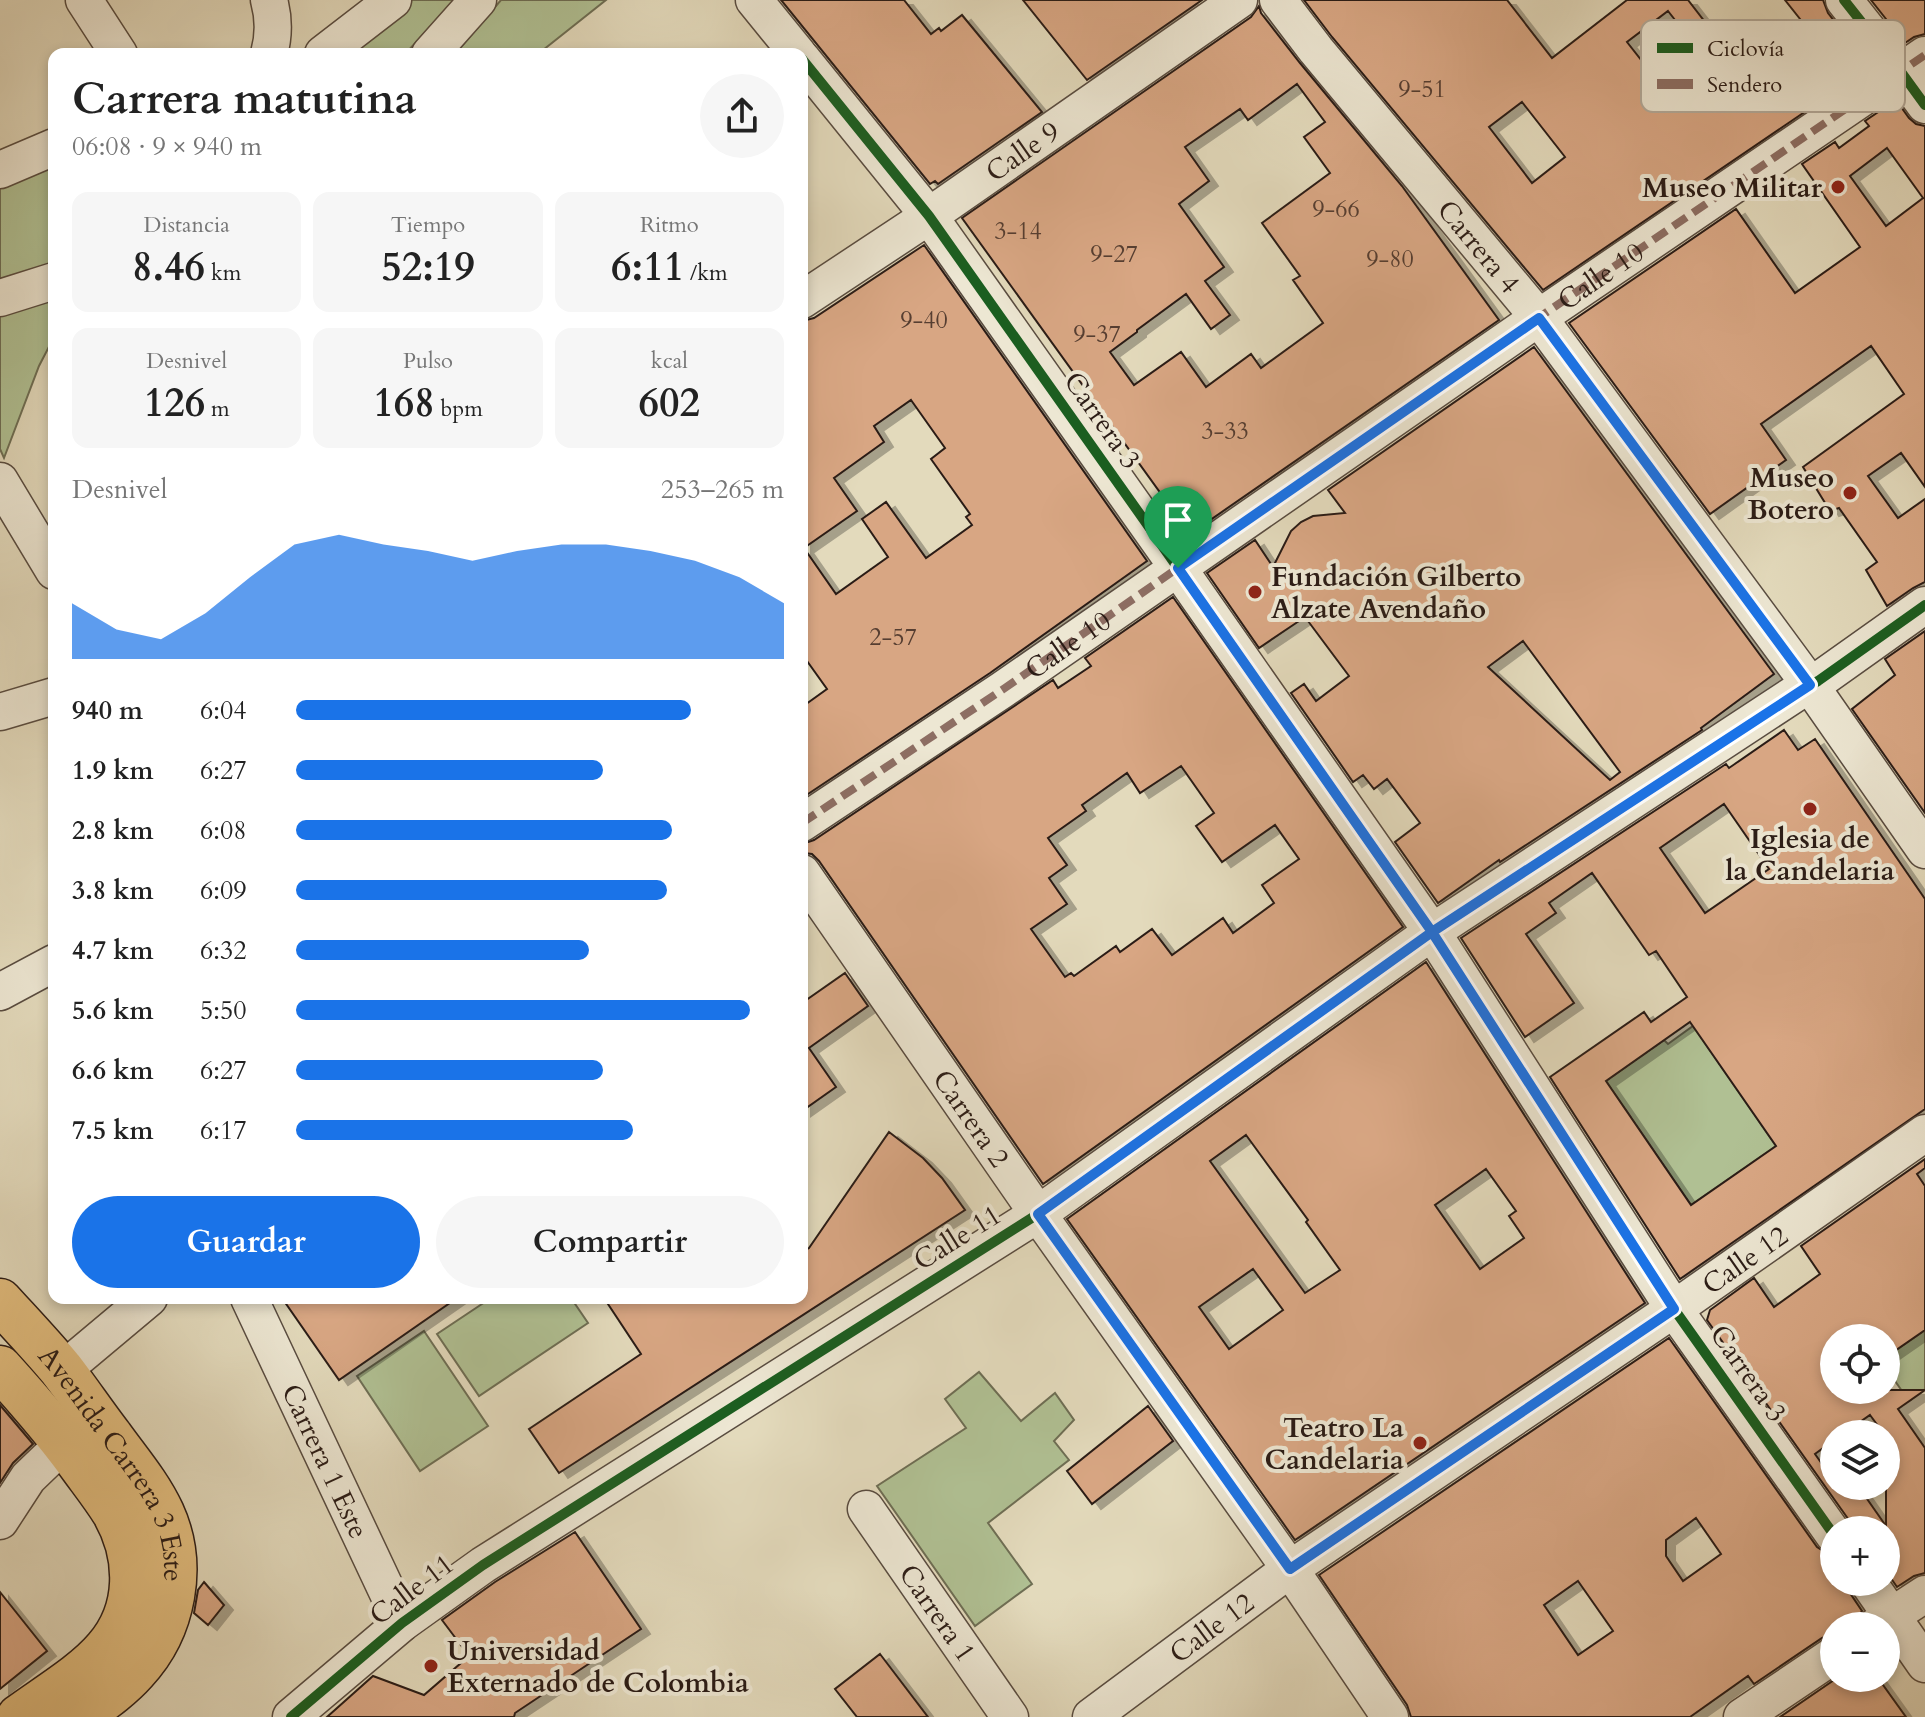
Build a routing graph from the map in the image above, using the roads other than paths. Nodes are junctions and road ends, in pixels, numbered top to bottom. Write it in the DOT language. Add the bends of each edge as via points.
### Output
graph roads {
  1 [pos="84,0"];
  2 [pos="269,0"];
  3 [pos="393,0"];
  4 [pos="478,0"];
  5 [pos="754,0"];
  6 [pos="1239,0"];
  7 [pos="1278,0"];
  8 [pos="1844,0"];
  9 [pos="1866,20"];
  10 [pos="115,48"];
  11 [pos="270,48"];
  12 [pos="331,48"];
  13 [pos="439,48"];
  14 [pos="793,48"];
  15 [pos="1913,63"];
  16 [pos="808,66"];
  17 [pos="1925,105"];
  18 [pos="1841,112"];
  19 [pos="48,149"];
  20 [pos="0,170"];
  21 [pos="929,216"];
  22 [pos="48,283"];
  23 [pos="808,296"];
  24 [pos="0,298"];
  25 [pos="1539,318"];
  26 [pos="0,481"];
  27 [pos="48,561"];
  28 [pos="1178,568"];
  29 [pos="1925,605"];
  30 [pos="1810,685"];
  31 [pos="48,698"];
  32 [pos="0,712"];
  33 [pos="808,819"];
  34 [pos="1925,850"];
  35 [pos="808,882"];
  36 [pos="1432,932"];
  37 [pos="48,966"];
  38 [pos="0,992"];
  39 [pos="1925,1133"];
  40 [pos="1038,1214"];
  41 [pos="0,1301"];
  42 [pos="142,1304"];
  43 [pos="252,1304"];
  44 [pos="1674,1309"];
  45 [pos="0,1368"];
  46 [pos="61,1369"];
  47 [pos="67,1447"];
  48 [pos="866,1509"];
  49 [pos="1821,1516"];
  50 [pos="0,1521"];
  51 [pos="1290,1569"];
  52 [pos="1925,1594"];
  53 [pos="152,1599"];
  54 [pos="1898,1612"];
  55 [pos="402,1623"];
  56 [pos="1900,1638"];
  57 [pos="1820,1664"];
  58 [pos="1925,1664"];
  59 [pos="19,1717"];
  60 [pos="79,1717"];
  61 [pos="291,1717"];
  62 [pos="1010,1717"];
  63 [pos="1091,1717"];
  64 [pos="1390,1717"];
  65 [pos="1742,1717"];
  1 -- 10 [label="street"];
  2 -- 11 [label="street"];
  3 -- 12 [label="street"];
  4 -- 13 [label="street"];
  5 -- 14 [label="street"];
  6 -- 21 [label="street, Calle 9"];
  7 -- 25 [label="street, Carrera 4"];
  8 -- 9 [label="street"];
  15 -- 17 [label="street"];
  16 -- 21 [label="street, Carrera 3"];
  18 -- 25 [label="street, Calle 10"];
  19 -- 20 [label="street"];
  21 -- 23 [label="street, Calle 9"];
  21 -- 28 [label="street, Carrera 3"];
  22 -- 24 [label="street"];
  25 -- 28 [label="street, Calle 10"];
  25 -- 30 [label="street, Carrera 4"];
  26 -- 27 [label="street"];
  28 -- 33 [label="street, Calle 10"];
  28 -- 36 [label="street, Carrera 3"];
  29 -- 30 [label="street, Calle 11"];
  30 -- 34 [label="street, Carrera 4"];
  30 -- 36 [label="street, Calle 11"];
  31 -- 32 [label="street"];
  35 -- 40 [label="street, Carrera 2"];
  36 -- 40 [label="street, Calle 11"];
  36 -- 44 [label="street, Carrera 3"];
  37 -- 38 [label="street"];
  39 -- 44 [label="street, Calle 12"];
  40 -- 51 [label="street, Carrera 2"];
  40 -- 55 [label="street, Calle 11" via="483,1565"];
  41 -- 46 [label="main road, Avenida Carrera 3 Este"];
  42 -- 46 [label="street"];
  43 -- 55 [label="street, Carrera 1 Este"];
  44 -- 49 [label="street, Carrera 3"];
  44 -- 51 [label="street, Calle 12"];
  45 -- 47 [label="main road, Avenida Carrera 3 Este"];
  46 -- 53 [label="main road, Avenida Carrera 3 Este" via="162,1514 175,1568"];
  47 -- 50 [label="street" via="28,1478"];
  47 -- 53 [label="main road, Avenida Carrera 3 Este" via="115,1514 132,1566"];
  48 -- 62 [label="street, Carrera 1"];
  51 -- 63 [label="street, Calle 12"];
  51 -- 64 [label="street, Carrera 2"];
  52 -- 54 [label="street"];
  53 -- 59 [label="main road" via="81,1672"];
  53 -- 60 [label="main road" via="165,1621 147,1657"];
  55 -- 61 [label="street, Calle 11"];
  56 -- 58 [label="street"];
  57 -- 65 [label="street"];
}
